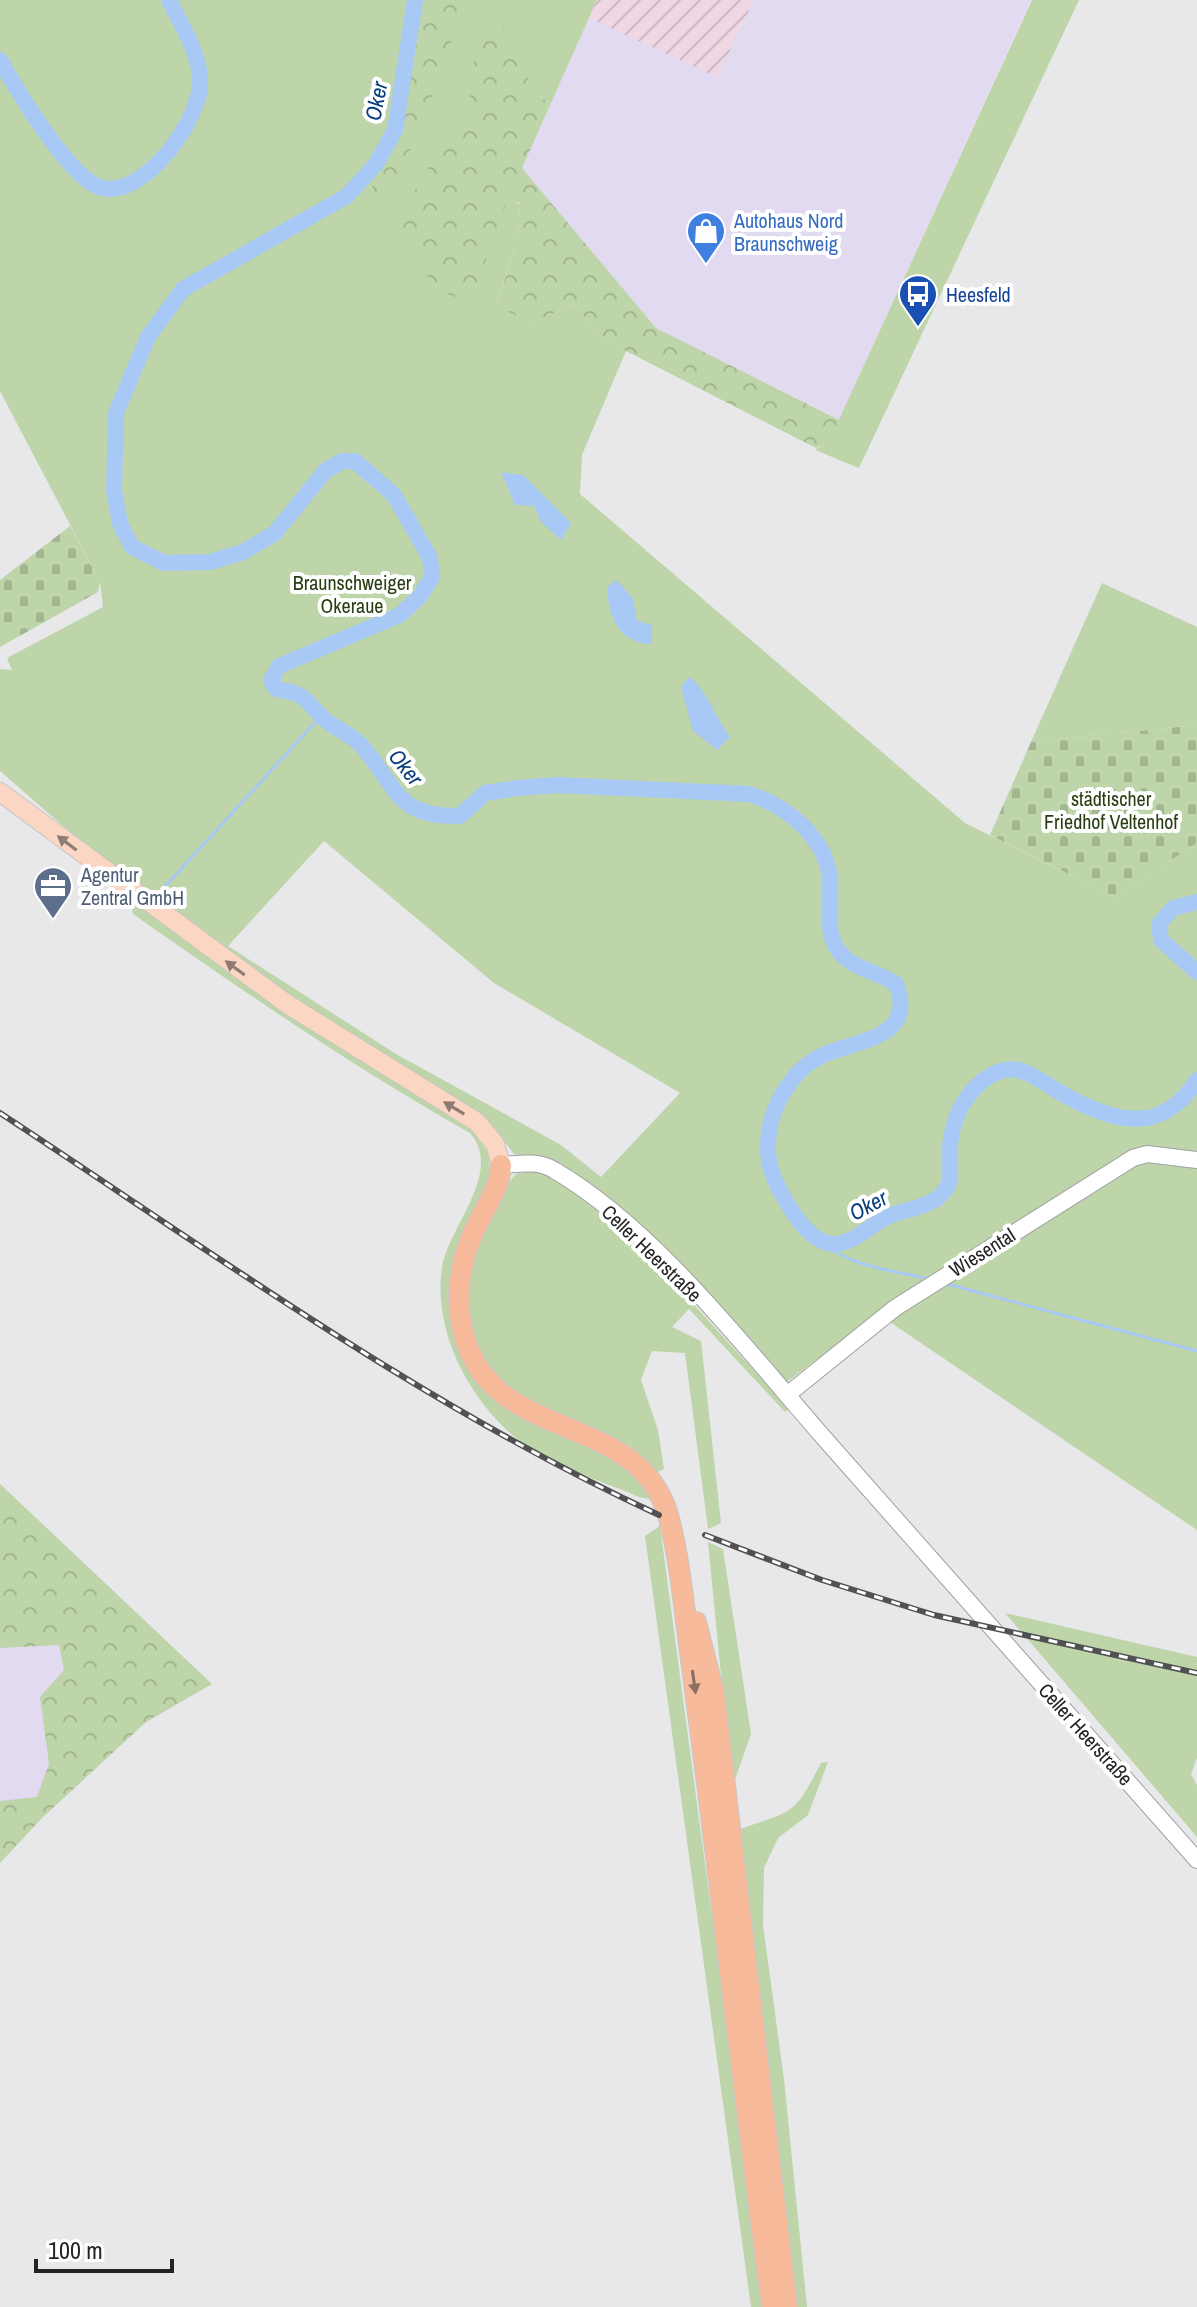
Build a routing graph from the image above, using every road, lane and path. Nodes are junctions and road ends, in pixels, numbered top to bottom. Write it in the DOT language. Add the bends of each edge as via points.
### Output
graph roads {
  1 [pos="0,792"];
  2 [pos="1197,1160"];
  3 [pos="501,1165"];
  4 [pos="787,1395"];
  5 [pos="680,1577"];
  6 [pos="1197,1860"];
  7 [pos="772,2307"];
  8 [pos="787,2307"];
  3 -- 1 [label="main road, one-way" via="495,1144 477,1122 267,990"];
  2 -- 4 [label="main road, Wiesental" via="1155,1154 1133,1158 895,1308"];
  3 -- 4 [label="main road, Celler Heerstraße" via="543,1165 589,1194 674,1271"];
  3 -- 5 [label="highway" via="460,1276 460,1312 474,1356 518,1407 615,1448 648,1475 668,1515"];
  4 -- 6 [label="main road, Celler Heerstraße"];
  5 -- 7 [label="highway, one-way"];
  5 -- 8 [label="highway" via="712,1680"];
}
